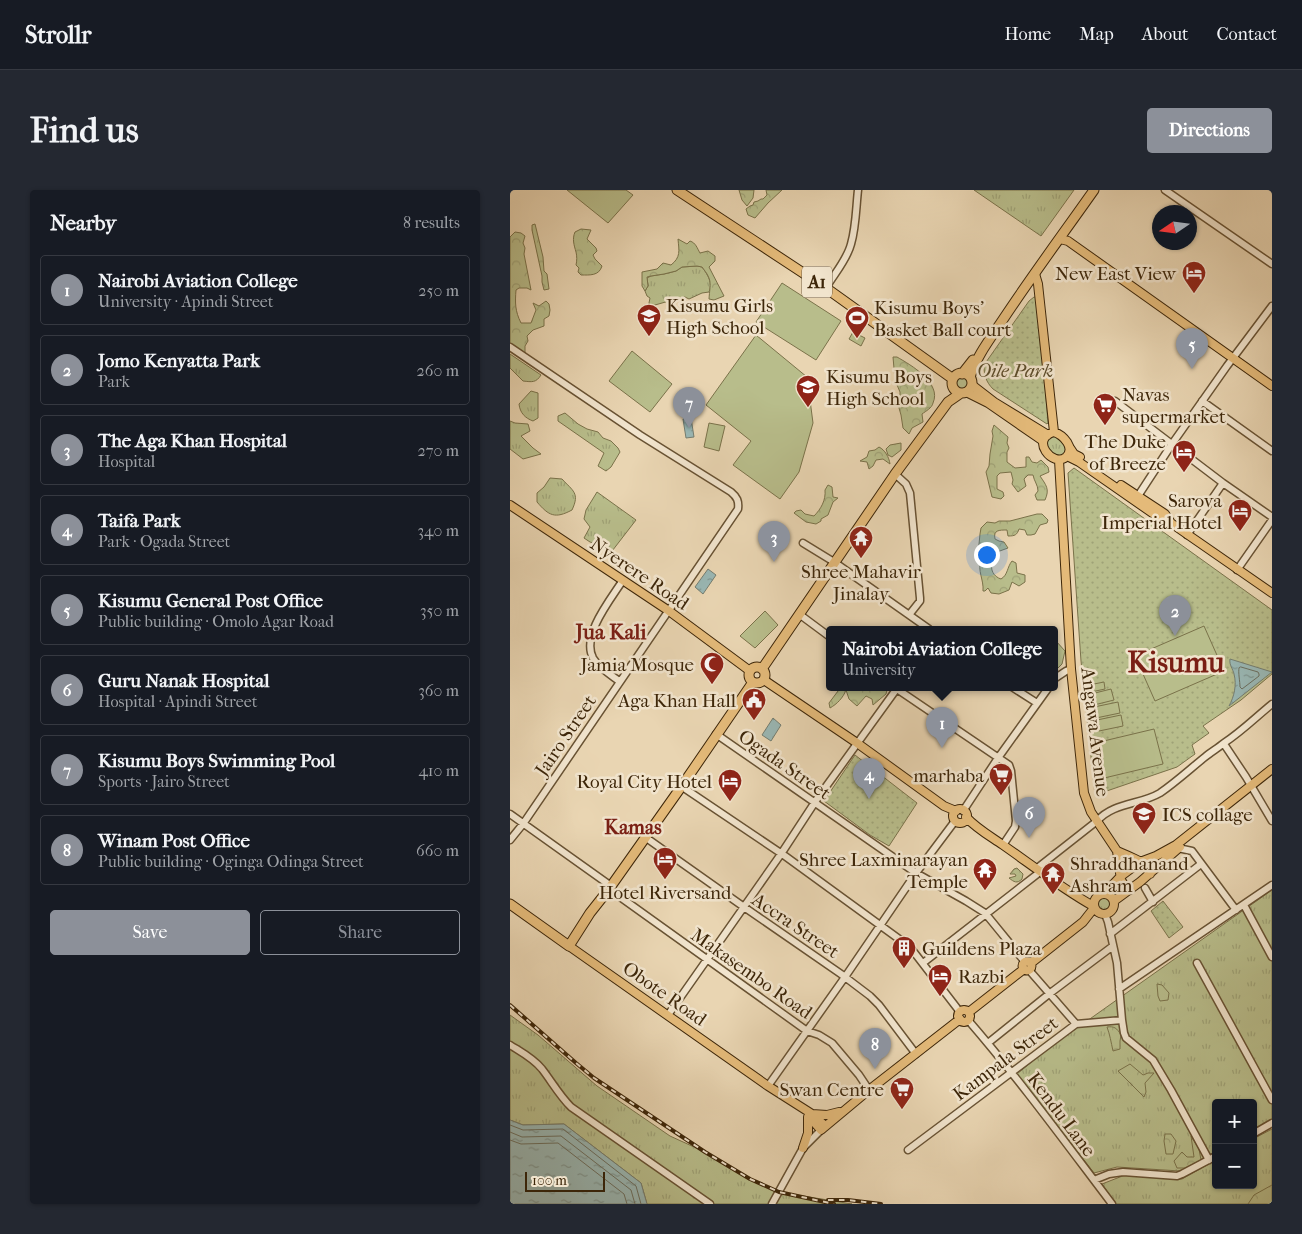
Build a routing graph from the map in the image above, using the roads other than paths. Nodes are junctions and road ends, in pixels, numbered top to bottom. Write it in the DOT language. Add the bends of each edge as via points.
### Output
graph roads {
  1 [pos="677,190"];
  2 [pos="688,190"];
  3 [pos="858,190"];
  4 [pos="1092,190"];
  5 [pos="1165,190"];
  6 [pos="1060,239"];
  7 [pos="1272,264"];
  8 [pos="1035,274"];
  9 [pos="827,286"];
  10 [pos="1272,306"];
  11 [pos="510,347"];
  12 [pos="1233,358"];
  13 [pos="962,383"];
  14 [pos="1272,386"];
  15 [pos="1115,401"];
  16 [pos="1202,402"];
  17 [pos="1048,436"];
  18 [pos="1172,444"];
  19 [pos="1272,451"];
  20 [pos="1068,452"];
  21 [pos="1059,460"];
  22 [pos="895,474"];
  23 [pos="1223,483"];
  24 [pos="1136,499"];
  25 [pos="510,505"];
  26 [pos="1272,519"];
  27 [pos="1187,534"];
  28 [pos="803,543"];
  29 [pos="834,562"];
  30 [pos="1237,570"];
  31 [pos="623,580"];
  32 [pos="1272,593"];
  33 [pos="669,611"];
  34 [pos="799,614"];
  35 [pos="909,615"];
  36 [pos="924,626"];
  37 [pos="826,634"];
  38 [pos="762,669"];
  39 [pos="1071,669"];
  40 [pos="750,671"];
  41 [pos="1058,676"];
  42 [pos="764,680"];
  43 [pos="619,682"];
  44 [pos="753,682"];
  45 [pos="894,691"];
  46 [pos="900,691"];
  47 [pos="1018,691"];
  48 [pos="1045,691"];
  49 [pos="1036,703"];
  50 [pos="1272,704"];
  51 [pos="716,734"];
  52 [pos="857,743"];
  53 [pos="1224,744"];
  54 [pos="998,758"];
  55 [pos="1272,769"];
  56 [pos="1272,775"];
  57 [pos="681,786"];
  58 [pos="1252,788"];
  59 [pos="815,803"];
  60 [pos="510,814"];
  61 [pos="959,816"];
  62 [pos="1098,821"];
  63 [pos="1272,821"];
  64 [pos="523,824"];
  65 [pos="645,837"];
  66 [pos="510,840"];
  67 [pos="1003,845"];
  68 [pos="1177,847"];
  69 [pos="1117,850"];
  70 [pos="781,854"];
  71 [pos="1140,862"];
  72 [pos="1201,864"];
  73 [pos="1038,870"];
  74 [pos="916,873"];
  75 [pos="1150,874"];
  76 [pos="1121,876"];
  77 [pos="1272,885"];
  78 [pos="610,888"];
  79 [pos="1145,888"];
  80 [pos="1130,890"];
  81 [pos="1105,893"];
  82 [pos="1114,902"];
  83 [pos="1153,902"];
  84 [pos="510,904"];
  85 [pos="1093,905"];
  86 [pos="1244,905"];
  87 [pos="744,907"];
  88 [pos="1236,910"];
  89 [pos="985,913"];
  90 [pos="1106,916"];
  91 [pos="1083,922"];
  92 [pos="880,926"];
  93 [pos="1110,934"];
  94 [pos="569,946"];
  95 [pos="1113,946"];
  96 [pos="1272,957"];
  97 [pos="707,960"];
  98 [pos="923,963"];
  99 [pos="1197,963"];
  100 [pos="1027,966"];
  101 [pos="845,977"];
  102 [pos="1119,989"];
  103 [pos="1049,994"];
  104 [pos="668,1015"];
  105 [pos="964,1016"];
  106 [pos="1122,1020"];
  107 [pos="1076,1024"];
  108 [pos="807,1031"];
  109 [pos="988,1042"];
  110 [pos="510,1044"];
  111 [pos="916,1054"];
  112 [pos="1012,1072"];
  113 [pos="768,1086"];
  114 [pos="869,1090"];
  115 [pos="1272,1100"];
  116 [pos="844,1111"];
  117 [pos="810,1115"];
  118 [pos="1272,1124"];
  119 [pos="823,1128"];
  120 [pos="1257,1132"];
  121 [pos="803,1148"];
  122 [pos="908,1150"];
  123 [pos="1212,1158"];
  124 [pos="1209,1160"];
  125 [pos="1094,1180"];
  126 [pos="710,1204"];
  127 [pos="772,1204"];
  128 [pos="1112,1204"];
  1 -- 9 [label="highway, A1"];
  2 -- 9 [label="highway, A1"];
  3 -- 9 [label="street" via="851,245"];
  4 -- 6 [label="highway"];
  4 -- 13 [label="highway" via="979,352"];
  5 -- 7 [label="street"];
  6 -- 8 [label="highway"];
  6 -- 12 [label="main road" via="1068,241"];
  8 -- 13 [label="highway"];
  8 -- 17 [label="main road"];
  9 -- 13 [label="highway, A1"];
  10 -- 12 [label="street"];
  11 -- 33 [label="street, Jairo Street" via="736,496 738,509"];
  12 -- 14 [label="main road"];
  12 -- 16 [label="street"];
  13 -- 17 [label="main road" via="988,403"];
  13 -- 22 [label="highway"];
  15 -- 18 [label="street"];
  16 -- 18 [label="street"];
  16 -- 19 [label="street"];
  17 -- 20 [label="main road" via="1058,434 1065,439"];
  17 -- 21 [label="main road" via="1044,448"];
  18 -- 23 [label="street"];
  18 -- 24 [label="street"];
  20 -- 21 [label="main road"];
  20 -- 24 [label="main road"];
  21 -- 39 [label="main road, Angawa Avenue"];
  22 -- 29 [label="highway"];
  22 -- 35 [label="street" via="910,493 920,601"];
  23 -- 26 [label="street"];
  23 -- 27 [label="street"];
  24 -- 27 [label="main road"];
  25 -- 31 [label="main road, Nyerere Road"];
  26 -- 30 [label="street"];
  27 -- 30 [label="main road"];
  28 -- 29 [label="street"];
  29 -- 34 [label="highway"];
  29 -- 35 [label="street"];
  30 -- 32 [label="main road"];
  31 -- 33 [label="main road, Nyerere Road"];
  31 -- 43 [label="street" via="598,618 591,640 593,657"];
  33 -- 40 [label="main road, Nyerere Road"];
  33 -- 43 [label="street, Jairo Street"];
  34 -- 37 [label="street"];
  34 -- 38 [label="highway"];
  35 -- 36 [label="street"];
  38 -- 40 [label="highway" via="757,667"];
  38 -- 42 [label="highway"];
  39 -- 41 [label="street"];
  39 -- 62 [label="main road, Angawa Avenue" via="1084,792"];
  40 -- 44 [label="highway"];
  42 -- 44 [label="highway"];
  42 -- 52 [label="main road"];
  43 -- 64 [label="street, Jairo Street"];
  44 -- 51 [label="highway"];
  45 -- 52 [label="street"];
  46 -- 54 [label="street"];
  47 -- 49 [label="street"];
  48 -- 49 [label="street"];
  49 -- 54 [label="street"];
  50 -- 53 [label="street"];
  51 -- 57 [label="highway"];
  51 -- 59 [label="street, Ogada Street"];
  52 -- 59 [label="street"];
  52 -- 61 [label="main road"];
  53 -- 58 [label="street"];
  53 -- 62 [label="street" via="1164,790 1106,812"];
  54 -- 61 [label="street"];
  54 -- 67 [label="street" via="1011,771 1016,821"];
  55 -- 58 [label="main road"];
  56 -- 58 [label="main road"];
  57 -- 65 [label="highway"];
  57 -- 70 [label="street, Kendu Lane"];
  58 -- 63 [label="street"];
  58 -- 68 [label="main road"];
  59 -- 70 [label="street"];
  59 -- 74 [label="street, Ogada Street"];
  60 -- 64 [label="street, Makasembo Road"];
  61 -- 67 [label="main road"];
  61 -- 74 [label="street"];
  62 -- 69 [label="main road, Angawa Avenue"];
  62 -- 73 [label="street"];
  64 -- 66 [label="street, Jairo Street"];
  64 -- 78 [label="street, Makasembo Road"];
  65 -- 78 [label="highway"];
  65 -- 87 [label="street, Accra Street"];
  67 -- 73 [label="main road"];
  68 -- 71 [label="main road"];
  68 -- 72 [label="street" via="1192,851"];
  68 -- 75 [label="main road"];
  69 -- 71 [label="main road, Angawa Avenue"];
  69 -- 76 [label="main road, Angawa Avenue"];
  70 -- 87 [label="street"];
  70 -- 92 [label="street, Kendu Lane"];
  71 -- 75 [label="main road" via="1148,866"];
  71 -- 76 [label="main road"];
  72 -- 83 [label="street"];
  72 -- 88 [label="street"];
  73 -- 85 [label="main road" via="1073,893 1086,897"];
  73 -- 89 [label="street"];
  74 -- 89 [label="street, Ogada Street"];
  74 -- 92 [label="street"];
  75 -- 80 [label="main road"];
  76 -- 80 [label="main road"];
  76 -- 81 [label="main road"];
  77 -- 86 [label="street"];
  78 -- 94 [label="highway"];
  78 -- 97 [label="street, Makasembo Road"];
  79 -- 83 [label="street"];
  80 -- 82 [label="main road"];
  81 -- 82 [label="main road"];
  81 -- 85 [label="main road" via="1100,894"];
  82 -- 90 [label="main road"];
  83 -- 93 [label="street"];
  84 -- 94 [label="highway, Obote Road"];
  85 -- 90 [label="main road" via="1097,912"];
  85 -- 91 [label="main road"];
  86 -- 88 [label="street"];
  86 -- 96 [label="street"];
  87 -- 97 [label="street"];
  87 -- 101 [label="street, Accra Street"];
  88 -- 102 [label="street"];
  89 -- 98 [label="street"];
  89 -- 100 [label="street, Ogada Street"];
  90 -- 91 [label="main road"];
  90 -- 93 [label="street"];
  91 -- 100 [label="main road"];
  92 -- 98 [label="street, Kendu Lane" via="910,947"];
  92 -- 101 [label="street"];
  93 -- 95 [label="street"];
  94 -- 104 [label="main road, Obote Road"];
  95 -- 102 [label="street"];
  95 -- 103 [label="street"];
  97 -- 104 [label="street"];
  97 -- 108 [label="street, Makasembo Road"];
  98 -- 105 [label="street, Kendu Lane"];
  99 -- 115 [label="street"];
  100 -- 103 [label="street, Ogada Street"];
  100 -- 105 [label="main road"];
  101 -- 108 [label="street"];
  101 -- 111 [label="street, Accra Street" via="879,1005"];
  102 -- 106 [label="street"];
  103 -- 107 [label="street, Ogada Street"];
  103 -- 109 [label="street"];
  104 -- 113 [label="main road, Obote Road"];
  105 -- 109 [label="street, Kendu Lane"];
  105 -- 111 [label="main road"];
  106 -- 107 [label="street, Kampala Street"];
  106 -- 124 [label="street" via="1126,1038 1153,1060"];
  107 -- 112 [label="street, Kampala Street"];
  108 -- 113 [label="street"];
  108 -- 114 [label="street, Makasembo Road" via="832,1043"];
  109 -- 112 [label="street, Kendu Lane"];
  110 -- 126 [label="street" via="541,1068 571,1107"];
  111 -- 114 [label="main road"];
  112 -- 122 [label="street, Kampala Street"];
  112 -- 125 [label="street, Kendu Lane"];
  113 -- 117 [label="main road, Obote Road"];
  114 -- 116 [label="main road"];
  116 -- 117 [label="main road"];
  116 -- 119 [label="main road"];
  117 -- 119 [label="main road, Obote Road"];
  117 -- 121 [label="main road"];
  118 -- 120 [label="street"];
  119 -- 121 [label="street"];
  121 -- 127 [label="street"];
  123 -- 124 [label="street"];
  124 -- 125 [label="street" via="1177,1176 1123,1172"];
  125 -- 128 [label="street, Kendu Lane"];
}
